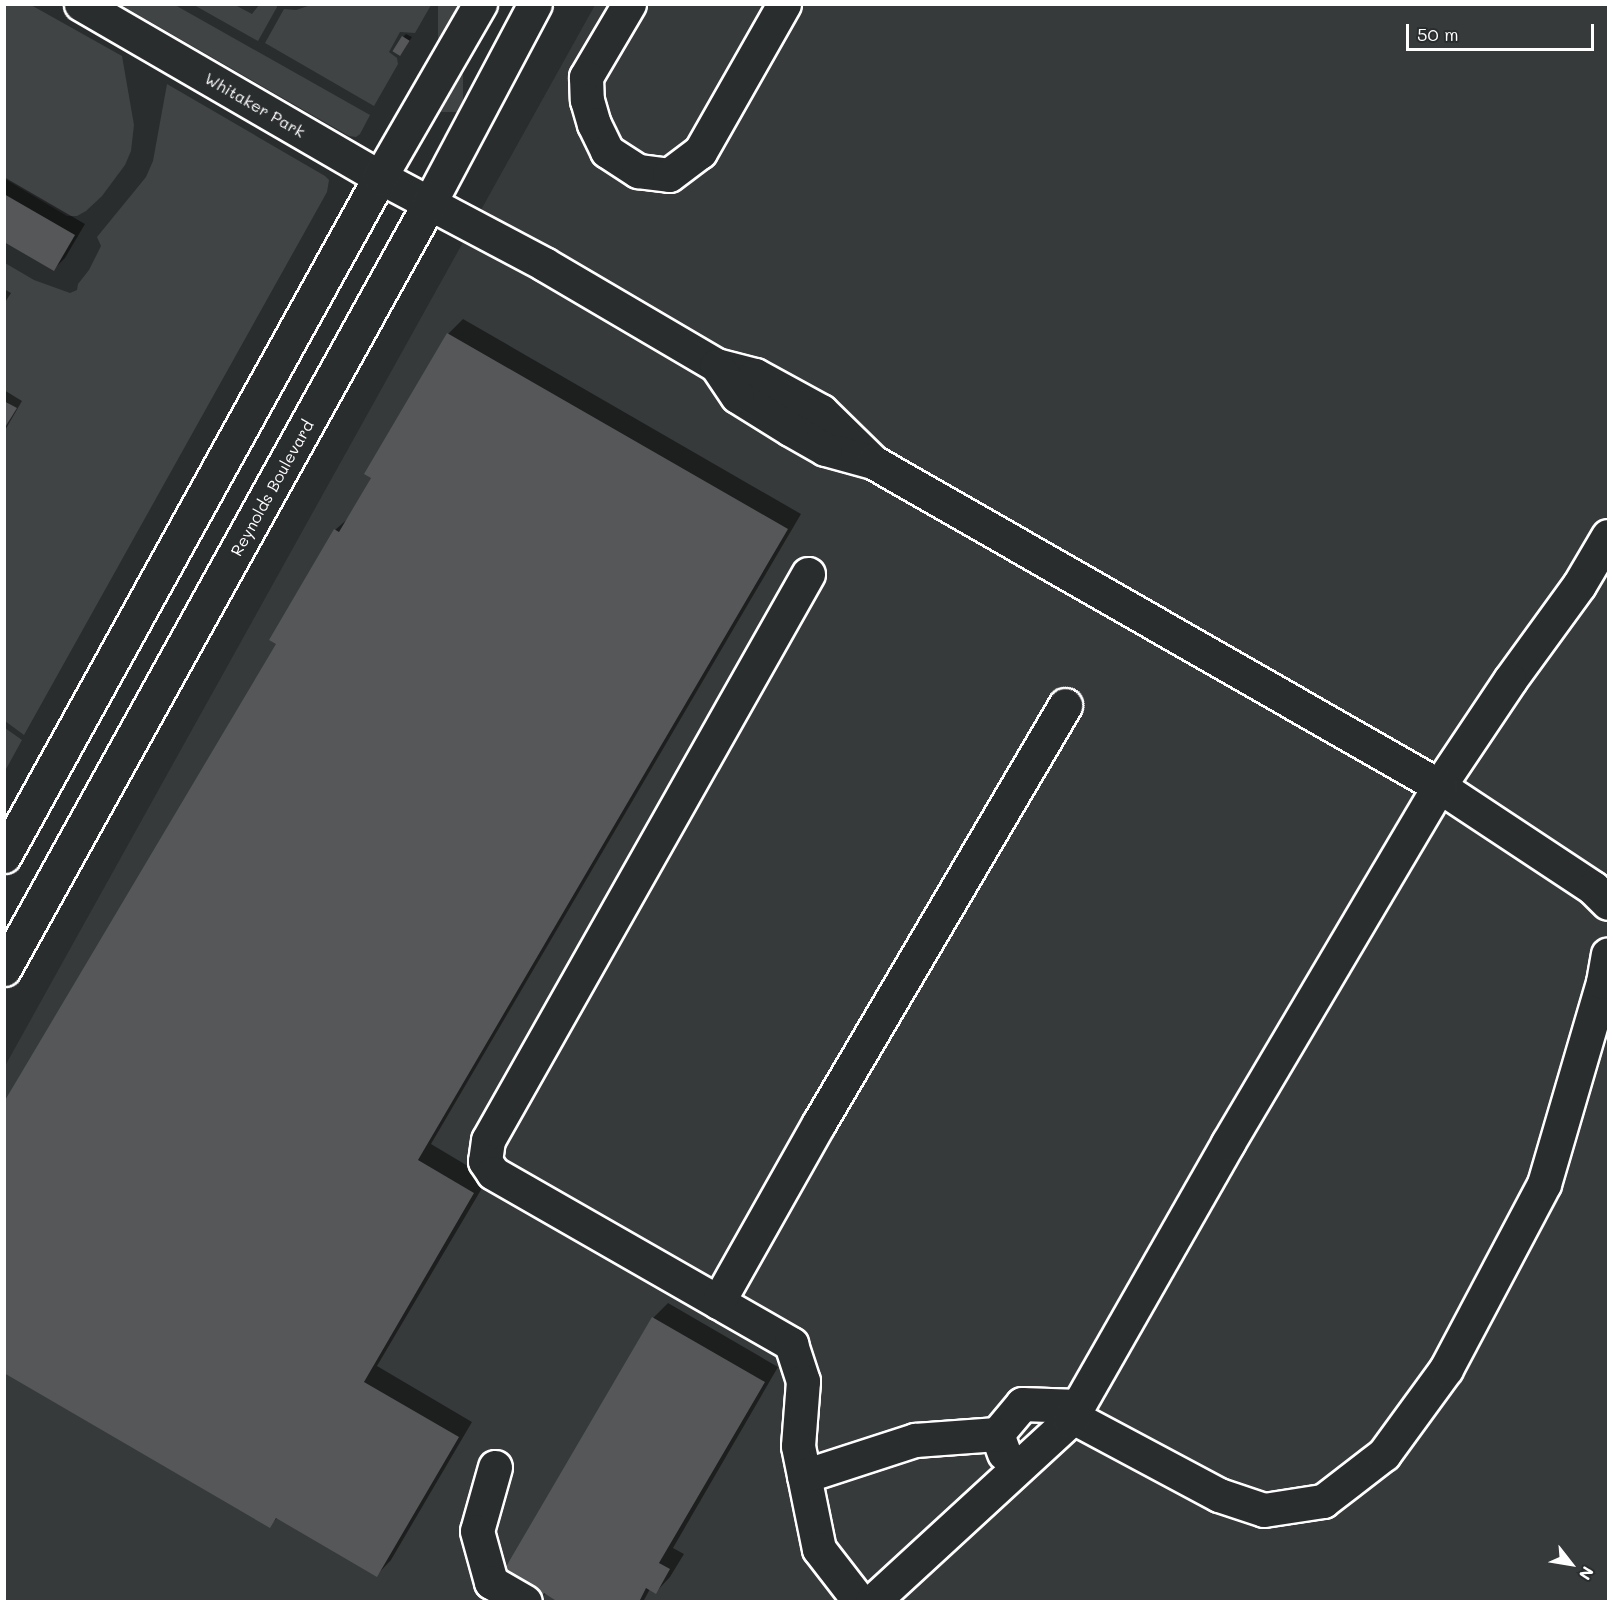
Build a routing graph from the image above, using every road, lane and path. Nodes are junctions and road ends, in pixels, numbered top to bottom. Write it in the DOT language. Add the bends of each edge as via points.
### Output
graph roads {
  1 [pos="81,4"];
  2 [pos="480,4"];
  3 [pos="535,4"];
  4 [pos="628,4"];
  5 [pos="784,4"];
  6 [pos="380,177"];
  7 [pos="429,204"];
  8 [pos="1608,537"];
  9 [pos="808,574"];
  10 [pos="1065,705"];
  11 [pos="1438,786"];
  12 [pos="4,856"];
  13 [pos="1608,903"];
  14 [pos="1608,954"];
  15 [pos="4,969"];
  16 [pos="718,1302"];
  17 [pos="1075,1411"];
  18 [pos="997,1434"];
  19 [pos="495,1467"];
  20 [pos="1012,1473"];
  21 [pos="804,1476"];
  22 [pos="525,1602"];
  23 [pos="860,1602"];
  24 [pos="872,1602"];
  1 -- 6 [label="main road, Whitaker Park"];
  2 -- 6 [label="main road"];
  3 -- 7 [label="main road, Reynolds Boulevard"];
  4 -- 5 [label="main road" via="586,77 587,100 607,151 638,171 669,175 700,152"];
  6 -- 7 [label="main road, Whitaker Park"];
  6 -- 12 [label="main road"];
  7 -- 11 [label="main road, Whitaker Park" via="544,264 716,365 737,396 789,429 825,449 873,462"];
  7 -- 15 [label="main road, Reynolds Boulevard"];
  8 -- 11 [label="main road" via="1579,585"];
  9 -- 16 [label="main road" via="488,1140 485,1161 493,1173"];
  10 -- 16 [label="main road"];
  11 -- 13 [label="main road" via="1593,888"];
  11 -- 17 [label="main road"];
  14 -- 17 [label="main road" via="1544,1184 1446,1369 1384,1454 1323,1501 1264,1510 1219,1495"];
  16 -- 21 [label="main road" via="791,1344 803,1381 798,1446"];
  17 -- 18 [label="main road" via="1022,1404"];
  17 -- 20 [label="main road"];
  18 -- 20 [label="main road"];
  18 -- 21 [label="main road" via="915,1440"];
  19 -- 22 [label="main road" via="477,1531 491,1582"];
  20 -- 24 [label="main road"];
  21 -- 23 [label="main road" via="819,1549"];
}
